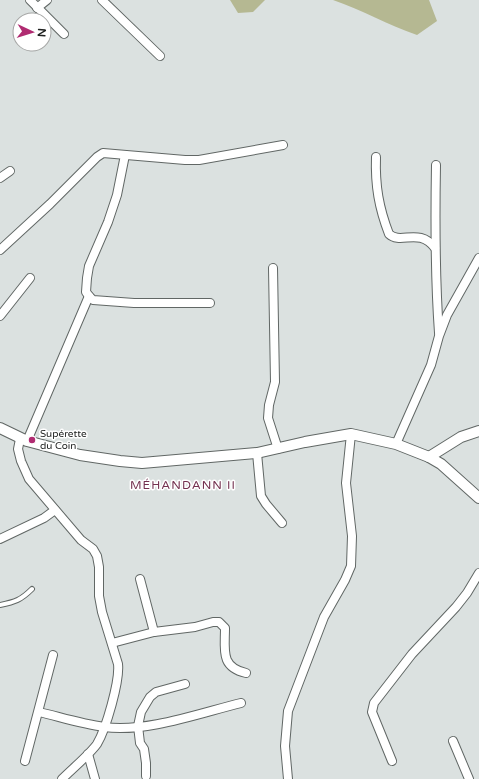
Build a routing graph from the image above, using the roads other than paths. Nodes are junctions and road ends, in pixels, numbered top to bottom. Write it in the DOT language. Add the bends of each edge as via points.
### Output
graph roads {
  1 [pos="30,0"];
  2 [pos="46,0"];
  3 [pos="102,0"];
  4 [pos="37,8"];
  5 [pos="64,34"];
  6 [pos="160,56"];
  7 [pos="283,145"];
  8 [pos="125,155"];
  9 [pos="376,157"];
  10 [pos="436,165"];
  11 [pos="10,171"];
  12 [pos="0,178"];
  13 [pos="435,248"];
  14 [pos="0,250"];
  15 [pos="479,258"];
  16 [pos="273,268"];
  17 [pos="30,278"];
  18 [pos="88,296"];
  19 [pos="210,303"];
  20 [pos="0,316"];
  21 [pos="439,336"];
  22 [pos="0,428"];
  23 [pos="479,431"];
  24 [pos="351,434"];
  25 [pos="24,440"];
  26 [pos="396,444"];
  27 [pos="278,449"];
  28 [pos="257,453"];
  29 [pos="429,457"];
  30 [pos="479,498"];
  31 [pos="55,510"];
  32 [pos="282,523"];
  33 [pos="0,539"];
  34 [pos="479,573"];
  35 [pos="140,579"];
  36 [pos="32,590"];
  37 [pos="0,605"];
  38 [pos="154,632"];
  39 [pos="112,643"];
  40 [pos="53,655"];
  41 [pos="246,674"];
  42 [pos="185,684"];
  43 [pos="241,703"];
  44 [pos="38,712"];
  45 [pos="138,726"];
  46 [pos="104,727"];
  47 [pos="453,741"];
  48 [pos="88,754"];
  49 [pos="25,761"];
  50 [pos="392,761"];
  51 [pos="146,776"];
  52 [pos="62,779"];
  53 [pos="95,779"];
  54 [pos="288,779"];
  55 [pos="470,779"];
  1 -- 4 [label="street"];
  2 -- 4 [label="street"];
  3 -- 6 [label="street"];
  4 -- 5 [label="street"];
  7 -- 8 [label="street" via="199,160"];
  8 -- 14 [label="street" via="104,153 97,157"];
  8 -- 18 [label="street" via="117,195 89,266 86,292"];
  9 -- 13 [label="street" via="375,179 381,215 389,234 395,238 426,239"];
  10 -- 13 [label="street"];
  11 -- 12 [label="street"];
  13 -- 21 [label="street"];
  15 -- 21 [label="street" via="447,315"];
  16 -- 27 [label="street" via="275,382 268,418"];
  17 -- 20 [label="street"];
  18 -- 19 [label="street" via="93,300 134,303"];
  18 -- 25 [label="street"];
  21 -- 26 [label="street" via="428,372"];
  22 -- 25 [label="street"];
  23 -- 29 [label="street" via="461,437"];
  24 -- 26 [label="street"];
  24 -- 27 [label="street"];
  24 -- 54 [label="street" via="346,483 352,536 351,566 324,617 288,711 285,746"];
  25 -- 28 [label="street" via="80,455 142,463"];
  25 -- 31 [label="street" via="18,449 20,461 29,480"];
  26 -- 29 [label="street"];
  27 -- 28 [label="street"];
  28 -- 32 [label="street" via="261,496"];
  29 -- 30 [label="street" via="442,464"];
  31 -- 33 [label="street"];
  31 -- 39 [label="street" via="97,556 99,596"];
  34 -- 50 [label="street" via="456,607 412,654 374,703 372,712"];
  35 -- 38 [label="street"];
  36 -- 37 [label="lane" via="14,603"];
  38 -- 39 [label="street"];
  38 -- 41 [label="street" via="219,622 225,628 224,652 228,663 235,671"];
  39 -- 46 [label="street" via="119,672"];
  40 -- 44 [label="street"];
  42 -- 45 [label="street" via="150,696 141,712"];
  43 -- 45 [label="street" via="172,721"];
  44 -- 46 [label="street"];
  44 -- 49 [label="street"];
  45 -- 46 [label="street"];
  45 -- 51 [label="street" via="140,743 144,749"];
  46 -- 48 [label="street" via="97,744"];
  47 -- 55 [label="street"];
  48 -- 52 [label="street"];
  48 -- 53 [label="street"];
}
